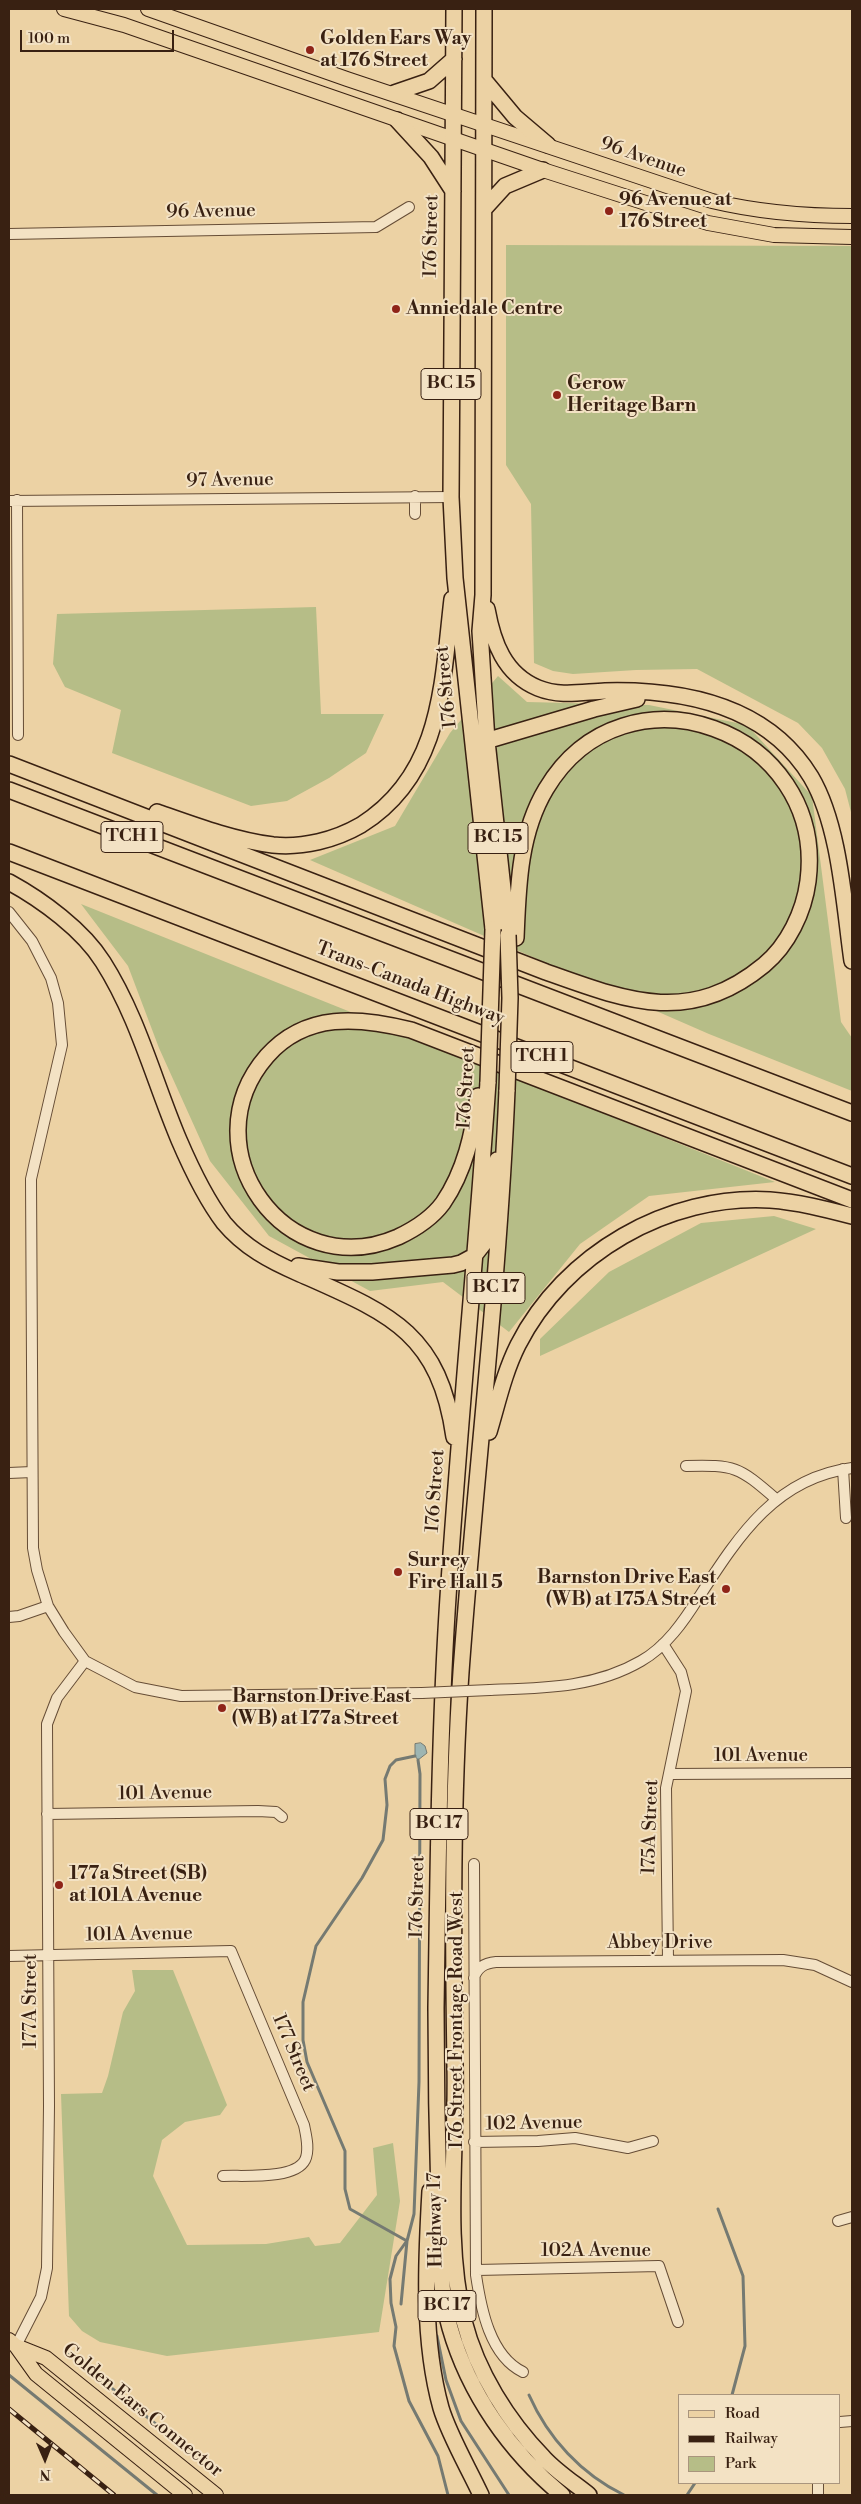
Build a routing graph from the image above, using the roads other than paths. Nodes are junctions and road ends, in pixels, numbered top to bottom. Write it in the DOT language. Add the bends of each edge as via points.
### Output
graph roads {
  1 [pos="64,9"];
  2 [pos="148,9"];
  3 [pos="454,9"];
  4 [pos="484,9"];
  5 [pos="454,59"];
  6 [pos="485,81"];
  7 [pos="394,94"];
  8 [pos="453,114"];
  9 [pos="397,120"];
  10 [pos="484,125"];
  11 [pos="453,139"];
  12 [pos="548,145"];
  13 [pos="484,150"];
  14 [pos="543,170"];
  15 [pos="453,191"];
  16 [pos="409,207"];
  17 [pos="485,208"];
  18 [pos="852,216"];
  19 [pos="9,234"];
  20 [pos="852,237"];
  21 [pos="415,496"];
  22 [pos="451,497"];
  23 [pos="13,500"];
  24 [pos="415,514"];
  25 [pos="455,578"];
  26 [pos="483,595"];
  27 [pos="666,694"];
  28 [pos="18,735"];
  29 [pos="480,743"];
  30 [pos="9,762"];
  31 [pos="9,790"];
  32 [pos="9,852"];
  33 [pos="9,882"];
  34 [pos="9,912"];
  35 [pos="512,936"];
  36 [pos="852,961"];
  37 [pos="484,1081"];
  38 [pos="506,1110"];
  39 [pos="852,1113"];
  40 [pos="852,1176"];
  41 [pos="852,1200"];
  42 [pos="852,1216"];
  43 [pos="474,1256"];
  44 [pos="266,1258"];
  45 [pos="458,1466"];
  46 [pos="686,1466"];
  47 [pos="479,1467"];
  48 [pos="848,1469"];
  49 [pos="32,1472"];
  50 [pos="9,1473"];
  51 [pos="776,1499"];
  52 [pos="846,1518"];
  53 [pos="48,1606"];
  54 [pos="9,1617"];
  55 [pos="663,1644"];
  56 [pos="85,1660"];
  57 [pos="670,1774"];
  58 [pos="852,1774"];
  59 [pos="47,1814"];
  60 [pos="282,1817"];
  61 [pos="474,1864"];
  62 [pos="231,1951"];
  63 [pos="48,1955"];
  64 [pos="9,1956"];
  65 [pos="668,1960"];
  66 [pos="473,1979"];
  67 [pos="852,1982"];
  68 [pos="456,2079"];
  69 [pos="436,2080"];
  70 [pos="653,2141"];
  71 [pos="474,2142"];
  72 [pos="223,2176"];
  73 [pos="852,2216"];
  74 [pos="838,2221"];
  75 [pos="477,2270"];
  76 [pos="678,2322"];
  77 [pos="12,2343"];
  78 [pos="523,2372"];
  79 [pos="185,2495"];
  80 [pos="216,2495"];
  81 [pos="481,2495"];
  82 [pos="562,2495"];
  83 [pos="589,2495"];
  1 -- 9 [label="main road" via="133,28"];
  2 -- 7 [label="main road, 96 Avenue"];
  3 -- 5 [label="highway, 176 Street / BC 15"];
  4 -- 6 [label="highway, 176 Street / BC 15"];
  5 -- 7 [label="highway" via="429,81"];
  5 -- 8 [label="highway, 176 Street / BC 15"];
  6 -- 10 [label="highway, 176 Street / BC 15"];
  6 -- 12 [label="highway" via="515,117"];
  7 -- 8 [label="main road, 96 Avenue"];
  8 -- 10 [label="main road, 96 Avenue"];
  8 -- 11 [label="highway, 176 Street / BC 15"];
  9 -- 11 [label="main road"];
  9 -- 15 [label="highway" via="431,157"];
  10 -- 12 [label="main road, 96 Avenue"];
  10 -- 13 [label="highway, 176 Street / BC 15"];
  11 -- 13 [label="main road"];
  11 -- 15 [label="highway, 176 Street / BC 15"];
  12 -- 18 [label="main road, 96 Avenue" via="737,207 798,215"];
  13 -- 14 [label="main road"];
  13 -- 17 [label="highway, 176 Street / BC 15"];
  14 -- 17 [label="highway" via="505,186"];
  14 -- 20 [label="main road" via="708,223 774,235"];
  15 -- 22 [label="highway, 176 Street / BC 15"];
  16 -- 19 [label="street, 96 Avenue" via="376,227"];
  17 -- 26 [label="highway, 176 Street / BC 15"];
  21 -- 22 [label="street, 97 Avenue"];
  21 -- 23 [label="street, 97 Avenue"];
  21 -- 24 [label="street"];
  22 -- 25 [label="highway, 176 Street / BC 15"];
  23 -- 28 [label="street"];
  25 -- 29 [label="highway, 176 Street / BC 15"];
  25 -- 30 [label="highway" via="439,701 428,744 409,781 394,800 352,830 329,840 301,845 252,841"];
  26 -- 27 [label="highway" via="498,650 513,671 537,688 562,694 606,691"];
  26 -- 29 [label="highway, 176 Street / BC 15"];
  27 -- 29 [label="highway" via="613,704"];
  27 -- 36 [label="highway" via="698,698 748,716 778,738 799,760 819,794 832,834"];
  29 -- 35 [label="highway, 176 Street / BC 15"];
  29 -- 37 [label="highway, 176 Street / BC 15, bridge" via="493,930"];
  30 -- 35 [label="highway" via="546,972 654,1003 676,1004 728,990 757,971 781,948 799,914 806,892 810,865 801,814 773,766 748,744 725,731 667,718 637,722 608,731 570,758 556,774 536,810 522,860"];
  31 -- 39 [label="highway, Trans-Canada Highway / TCH 1"];
  32 -- 40 [label="highway, Trans-Canada Highway / TCH 1"];
  33 -- 44 [label="highway" via="56,913 103,961 129,1011 183,1149 212,1206 225,1224"];
  34 -- 49 [label="street" via="32,941 51,978 58,1002 62,1046 31,1179"];
  35 -- 38 [label="highway, 176 Street / BC 17, bridge"];
  37 -- 41 [label="highway" via="468,1151 452,1188 431,1217 390,1240 375,1245 338,1246 307,1238 280,1222 261,1201 246,1174 238,1143 239,1113 243,1096 256,1070 275,1048 297,1032 327,1022 359,1019 411,1030"];
  37 -- 43 [label="highway, 176 Street / BC 17"];
  38 -- 43 [label="highway" via="485,1242"];
  38 -- 47 [label="highway, 176 Street / BC 17" via="499,1247"];
  42 -- 47 [label="highway" via="788,1202 738,1201 694,1208 655,1220 599,1251 546,1301 523,1337 503,1381"];
  43 -- 44 [label="highway" via="461,1263 364,1272 312,1270"];
  43 -- 45 [label="highway, 176 Street / BC 17"];
  44 -- 45 [label="highway" via="356,1299 392,1319 417,1340 444,1388"];
  45 -- 69 [label="highway, 176 Street / BC 17" via="444,1673 438,1849"];
  46 -- 51 [label="street" via="724,1465 738,1470"];
  47 -- 68 [label="highway, 176 Street / BC 17" via="457,1750 453,1963"];
  48 -- 51 [label="street" via="805,1483"];
  48 -- 52 [label="street"];
  49 -- 50 [label="street"];
  49 -- 53 [label="street" via="33,1548 36,1570"];
  51 -- 55 [label="street" via="759,1514 729,1551 691,1609"];
  53 -- 54 [label="street"];
  53 -- 56 [label="street"];
  55 -- 56 [label="street, bridge" via="636,1664 589,1682 556,1688 422,1693 181,1696 135,1687"];
  55 -- 57 [label="street, 175A Street" via="681,1672 686,1691"];
  56 -- 59 [label="street, 177A Street" via="57,1698 47,1724"];
  57 -- 58 [label="street, 101 Avenue"];
  57 -- 65 [label="street, 175A Street" via="666,1788 665,1856"];
  59 -- 60 [label="street, 101 Avenue" via="258,1811 276,1812"];
  59 -- 63 [label="street, 177A Street"];
  61 -- 66 [label="street, 176 Street Frontage Road West"];
  62 -- 63 [label="street, 101A Avenue"];
  62 -- 72 [label="street, 177 Street" via="304,2125 308,2145 306,2159 297,2170"];
  63 -- 64 [label="street, 101A Avenue"];
  63 -- 77 [label="street, 177A Street" via="47,2268 41,2297"];
  65 -- 66 [label="street, Abbey Drive" via="489,1963 477,1969"];
  65 -- 67 [label="street, Abbey Drive" via="783,1960 815,1965"];
  66 -- 71 [label="street, 176 Street Frontage Road West"];
  68 -- 83 [label="highway, Highway 17 / BC 17" via="454,2235 465,2322 486,2378 516,2426 546,2461"];
  69 -- 81 [label="highway" via="427,2234 430,2352 442,2410"];
  69 -- 82 [label="highway, Highway 17 / BC 17" via="442,2272 450,2327 475,2390 504,2436 536,2473"];
  70 -- 71 [label="street, 102 Avenue" via="628,2148 575,2138"];
  71 -- 75 [label="street, 176 Street Frontage Road West"];
  73 -- 74 [label="street"];
  75 -- 76 [label="street, 102A Avenue" via="659,2266"];
  75 -- 78 [label="street, 176 Street Frontage Road West" via="484,2311 496,2345 507,2360"];
  77 -- 79 [label="main road, Golden Ears Connector" via="36,2374"];
  77 -- 80 [label="main road, Golden Ears Connector" via="46,2358"];
}
